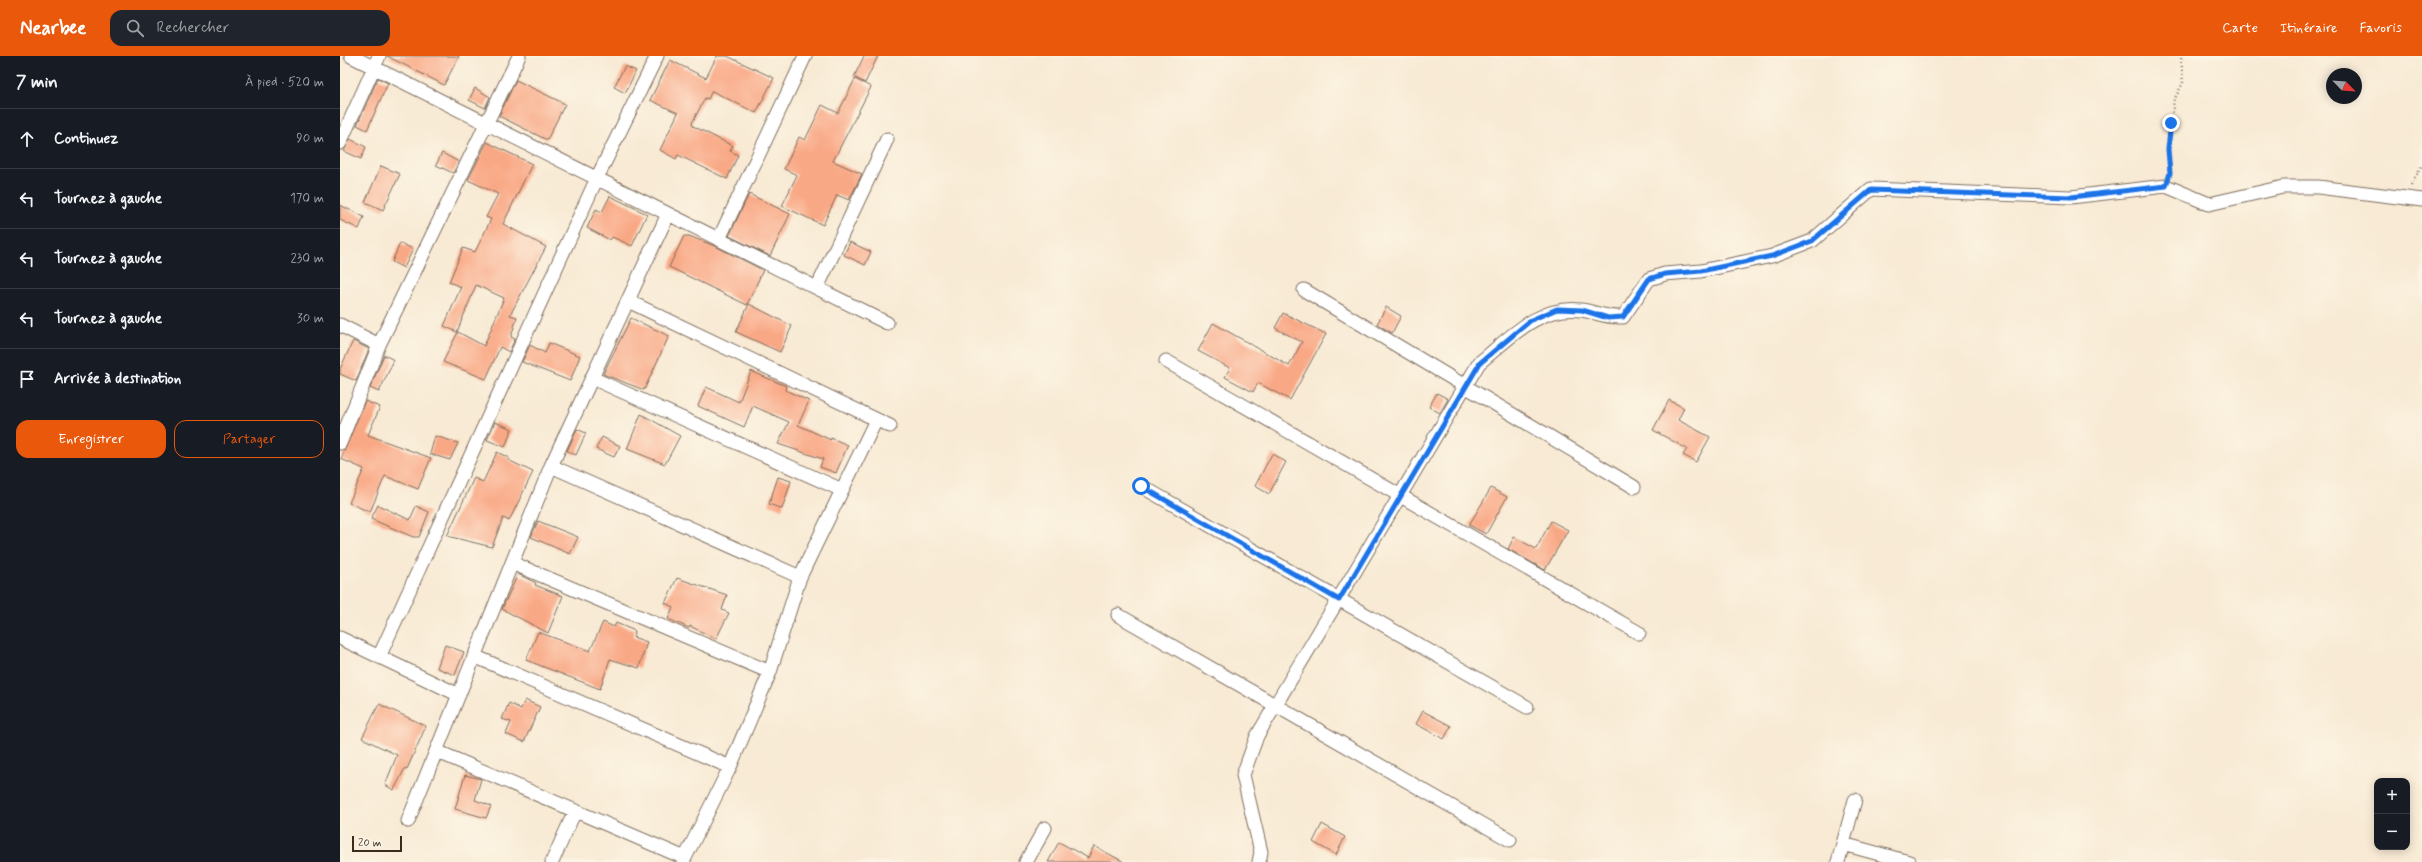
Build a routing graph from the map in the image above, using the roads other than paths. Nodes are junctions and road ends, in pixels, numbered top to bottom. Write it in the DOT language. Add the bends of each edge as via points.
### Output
graph roads {
  1 [pos="351,56"];
  2 [pos="520,56"];
  3 [pos="657,56"];
  4 [pos="805,56"];
  5 [pos="376,62"];
  6 [pos="487,124"];
  7 [pos="888,139"];
  8 [pos="340,143"];
  9 [pos="597,178"];
  10 [pos="2422,200"];
  11 [pos="668,214"];
  12 [pos="719,239"];
  13 [pos="818,288"];
  14 [pos="1304,290"];
  15 [pos="628,300"];
  16 [pos="887,323"];
  17 [pos="340,325"];
  18 [pos="378,345"];
  19 [pos="1166,361"];
  20 [pos="592,378"];
  21 [pos="1466,386"];
  22 [pos="876,420"];
  23 [pos="890,426"];
  24 [pos="340,443"];
  25 [pos="551,466"];
  26 [pos="1141,486"];
  27 [pos="1634,487"];
  28 [pos="842,490"];
  29 [pos="1400,496"];
  30 [pos="512,563"];
  31 [pos="800,577"];
  32 [pos="1339,600"];
  33 [pos="1118,616"];
  34 [pos="1639,633"];
  35 [pos="340,638"];
  36 [pos="474,656"];
  37 [pos="379,657"];
  38 [pos="770,672"];
  39 [pos="458,695"];
  40 [pos="1275,706"];
  41 [pos="1527,707"];
  42 [pos="436,751"];
  43 [pos="730,767"];
  44 [pos="1855,800"];
  45 [pos="575,811"];
  46 [pos="408,821"];
  47 [pos="1045,828"];
  48 [pos="1510,840"];
  49 [pos="1843,844"];
  50 [pos="684,860"];
  51 [pos="552,862"];
  52 [pos="1026,862"];
  53 [pos="1259,862"];
  54 [pos="1838,862"];
  55 [pos="1909,862"];
  1 -- 5 [label="street"];
  2 -- 6 [label="street"];
  3 -- 9 [label="street"];
  4 -- 12 [label="street"];
  5 -- 6 [label="street"];
  5 -- 8 [label="street"];
  6 -- 9 [label="street"];
  6 -- 18 [label="street"];
  7 -- 13 [label="street"];
  9 -- 11 [label="street"];
  9 -- 37 [label="street"];
  10 -- 21 [label="street" via="2318,187 2283,187 2209,204 2166,186 2071,197 1871,190 1812,241 1772,256 1649,279 1623,317 1608,318 1582,310 1557,309 1531,320 1480,363"];
  11 -- 12 [label="street"];
  11 -- 15 [label="street"];
  12 -- 13 [label="street"];
  13 -- 16 [label="street"];
  14 -- 21 [label="street"];
  15 -- 20 [label="street"];
  15 -- 22 [label="street"];
  17 -- 18 [label="street"];
  18 -- 24 [label="street"];
  19 -- 29 [label="street"];
  20 -- 25 [label="street"];
  20 -- 28 [label="street"];
  21 -- 27 [label="street"];
  21 -- 29 [label="street"];
  22 -- 23 [label="street"];
  22 -- 28 [label="street"];
  25 -- 30 [label="street"];
  25 -- 31 [label="street"];
  26 -- 32 [label="street"];
  28 -- 31 [label="street"];
  29 -- 32 [label="street"];
  29 -- 34 [label="street"];
  30 -- 36 [label="street"];
  30 -- 38 [label="street"];
  31 -- 38 [label="street"];
  32 -- 40 [label="street"];
  32 -- 41 [label="street"];
  33 -- 40 [label="street"];
  35 -- 37 [label="street"];
  36 -- 39 [label="street"];
  36 -- 43 [label="street"];
  37 -- 39 [label="street"];
  38 -- 43 [label="street"];
  39 -- 42 [label="street"];
  40 -- 48 [label="street"];
  40 -- 53 [label="street" via="1257,736 1243,775 1261,852"];
  42 -- 45 [label="street"];
  42 -- 46 [label="street"];
  43 -- 50 [label="street"];
  44 -- 49 [label="street"];
  45 -- 50 [label="street"];
  45 -- 51 [label="street"];
  47 -- 52 [label="street"];
  49 -- 54 [label="street"];
  49 -- 55 [label="street"];
}
